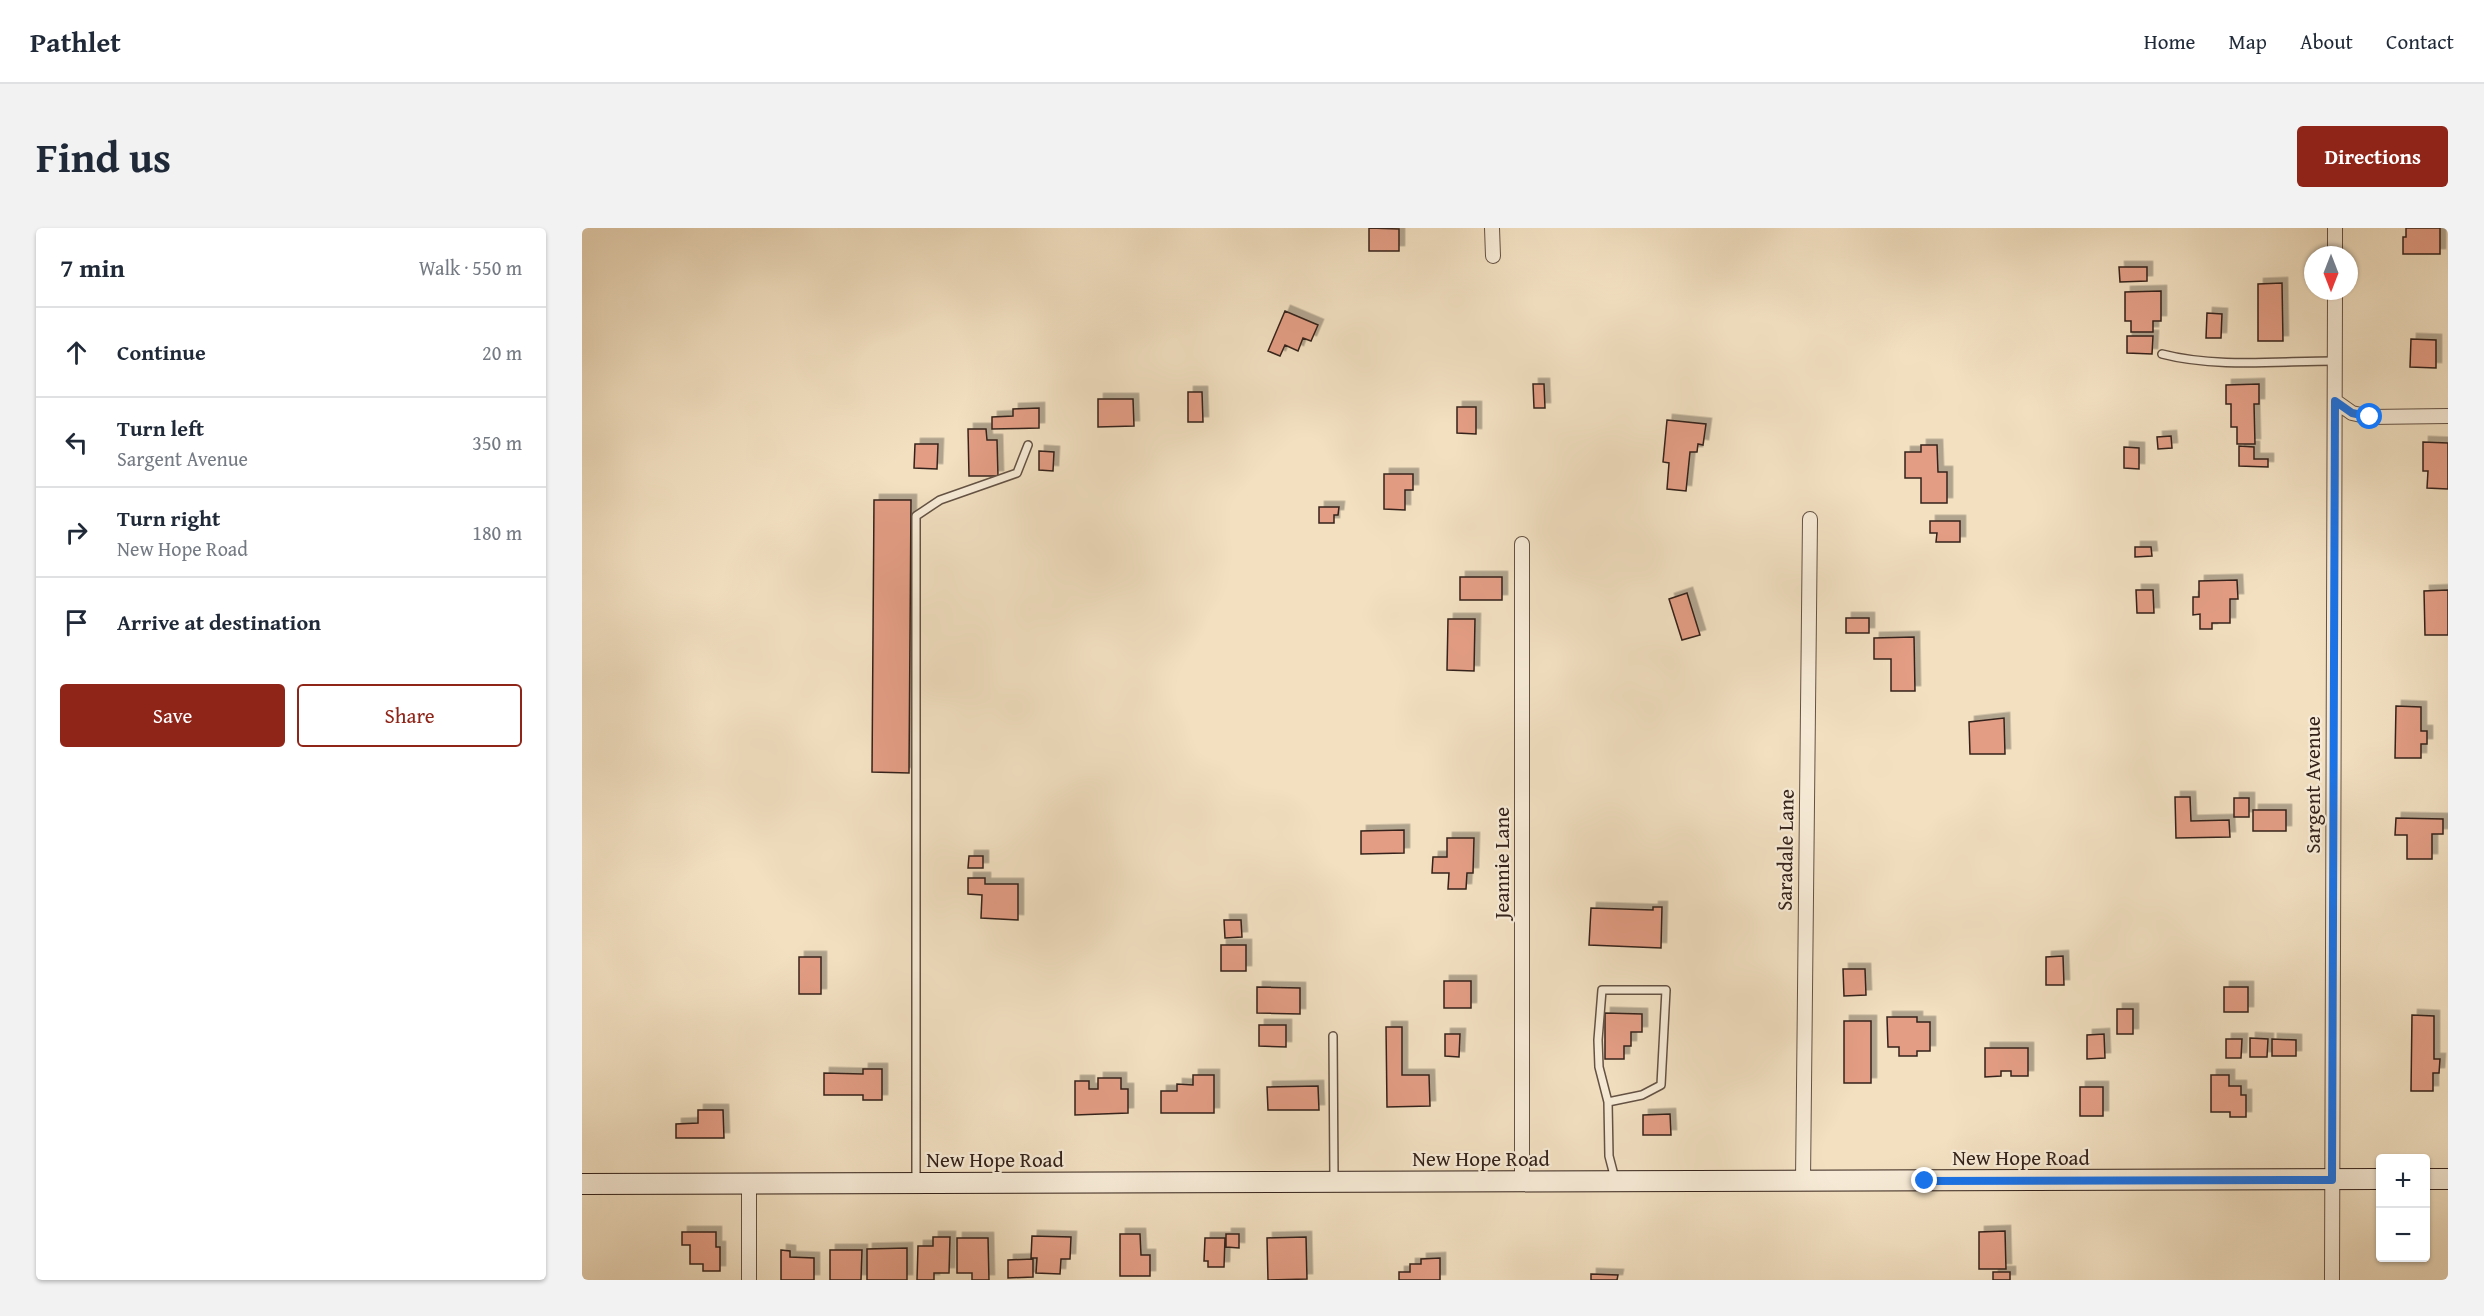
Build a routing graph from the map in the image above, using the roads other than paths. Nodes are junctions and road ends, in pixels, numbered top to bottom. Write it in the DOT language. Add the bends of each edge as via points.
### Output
graph roads {
  1 [pos="1492,228"];
  2 [pos="2335,228"];
  3 [pos="2335,246"];
  4 [pos="1492,256"];
  5 [pos="2335,300"];
  6 [pos="2162,354"];
  7 [pos="2335,361"];
  8 [pos="2335,401"];
  9 [pos="2448,416"];
  10 [pos="1028,445"];
  11 [pos="1810,519"];
  12 [pos="1522,544"];
  13 [pos="1334,1036"];
  14 [pos="1608,1102"];
  15 [pos="2376,1179"];
  16 [pos="2430,1179"];
  17 [pos="2448,1179"];
  18 [pos="2332,1180"];
  19 [pos="1803,1181"];
  20 [pos="1334,1182"];
  21 [pos="1522,1182"];
  22 [pos="1616,1182"];
  23 [pos="916,1183"];
  24 [pos="582,1184"];
  25 [pos="749,1184"];
  26 [pos="749,1280"];
  27 [pos="2332,1280"];
  1 -- 4 [label="street"];
  2 -- 3 [label="street"];
  5 -- 7 [label="street, Sargent Avenue"];
  6 -- 7 [label="lane" via="2185,360"];
  7 -- 8 [label="street, Sargent Avenue"];
  8 -- 9 [label="street" via="2352,413 2370,417"];
  8 -- 18 [label="street, Sargent Avenue"];
  10 -- 23 [label="lane" via="1017,473 940,500 916,516"];
  11 -- 19 [label="street, Saradale Lane"];
  12 -- 21 [label="street, Jeannie Lane"];
  13 -- 20 [label="lane"];
  14 -- 14 [label="lane" via="1599,1067 1602,990 1666,990 1660,1085 1642,1095"];
  14 -- 22 [label="lane" via="1608,1156"];
  15 -- 18 [label="main road, New Hope Road"];
  16 -- 17 [label="main road"];
  18 -- 19 [label="main road, New Hope Road"];
  18 -- 27 [label="street, Sargent Avenue"];
  19 -- 22 [label="main road, New Hope Road"];
  20 -- 21 [label="main road, New Hope Road"];
  20 -- 23 [label="main road, New Hope Road"];
  21 -- 22 [label="main road, New Hope Road"];
  23 -- 25 [label="main road, New Hope Road"];
  24 -- 25 [label="main road, New Hope Road"];
  25 -- 26 [label="street"];
}
